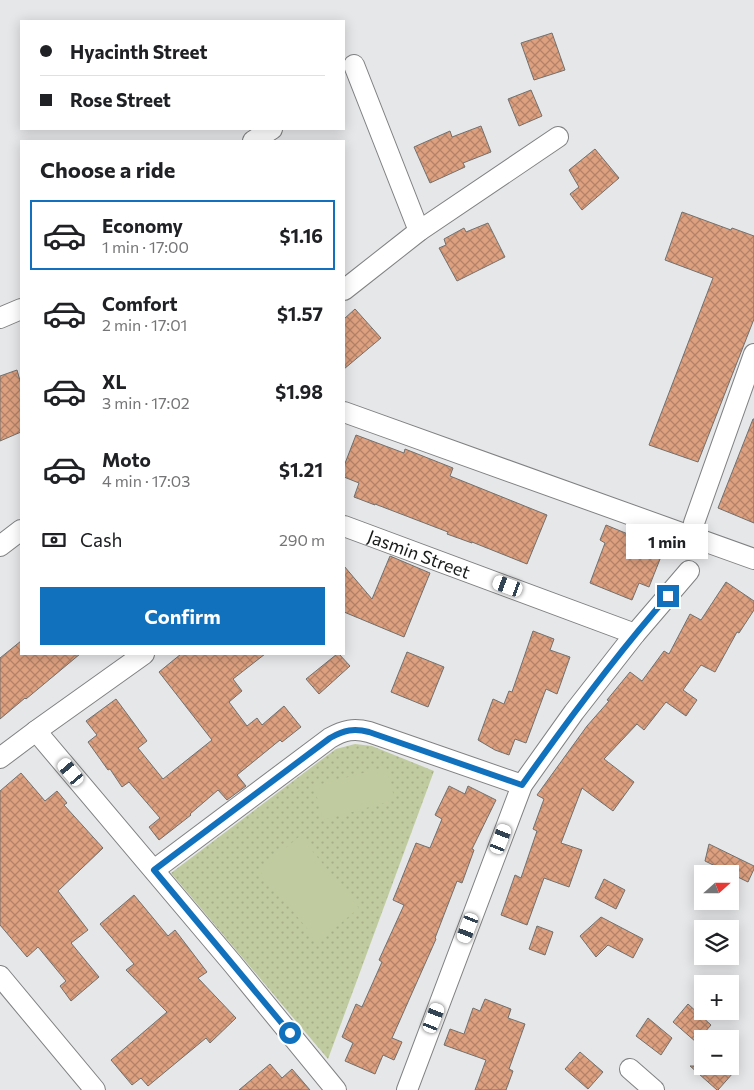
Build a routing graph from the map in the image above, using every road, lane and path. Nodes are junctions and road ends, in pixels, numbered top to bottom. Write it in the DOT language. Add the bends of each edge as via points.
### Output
graph roads {
  1 [pos="354,65"];
  2 [pos="270,130"];
  3 [pos="558,137"];
  4 [pos="255,140"];
  5 [pos="419,231"];
  6 [pos="345,289"];
  7 [pos="20,309"];
  8 [pos="0,318"];
  9 [pos="754,354"];
  10 [pos="345,412"];
  11 [pos="345,526"];
  12 [pos="20,531"];
  13 [pos="690,537"];
  14 [pos="0,546"];
  15 [pos="754,559"];
  16 [pos="689,571"];
  17 [pos="635,634"];
  18 [pos="143,655"];
  19 [pos="36,730"];
  20 [pos="0,758"];
  21 [pos="522,785"];
  22 [pos="154,870"];
  23 [pos="0,976"];
  24 [pos="630,1069"];
  25 [pos="95,1090"];
  26 [pos="336,1090"];
  27 [pos="407,1090"];
  28 [pos="654,1090"];
  1 -- 5 [label="street"];
  2 -- 4 [label="street"];
  3 -- 5 [label="street"];
  5 -- 6 [label="street"];
  7 -- 8 [label="street"];
  9 -- 13 [label="street"];
  10 -- 13 [label="street"];
  11 -- 17 [label="street, Jasmin Street"];
  12 -- 14 [label="street"];
  13 -- 15 [label="street"];
  16 -- 17 [label="street"];
  17 -- 21 [label="street"];
  18 -- 19 [label="street"];
  19 -- 20 [label="street"];
  19 -- 22 [label="street"];
  21 -- 22 [label="street" via="369,732 349,730 330,738"];
  21 -- 27 [label="street"];
  22 -- 26 [label="street"];
  23 -- 25 [label="street"];
  24 -- 28 [label="street"];
}
